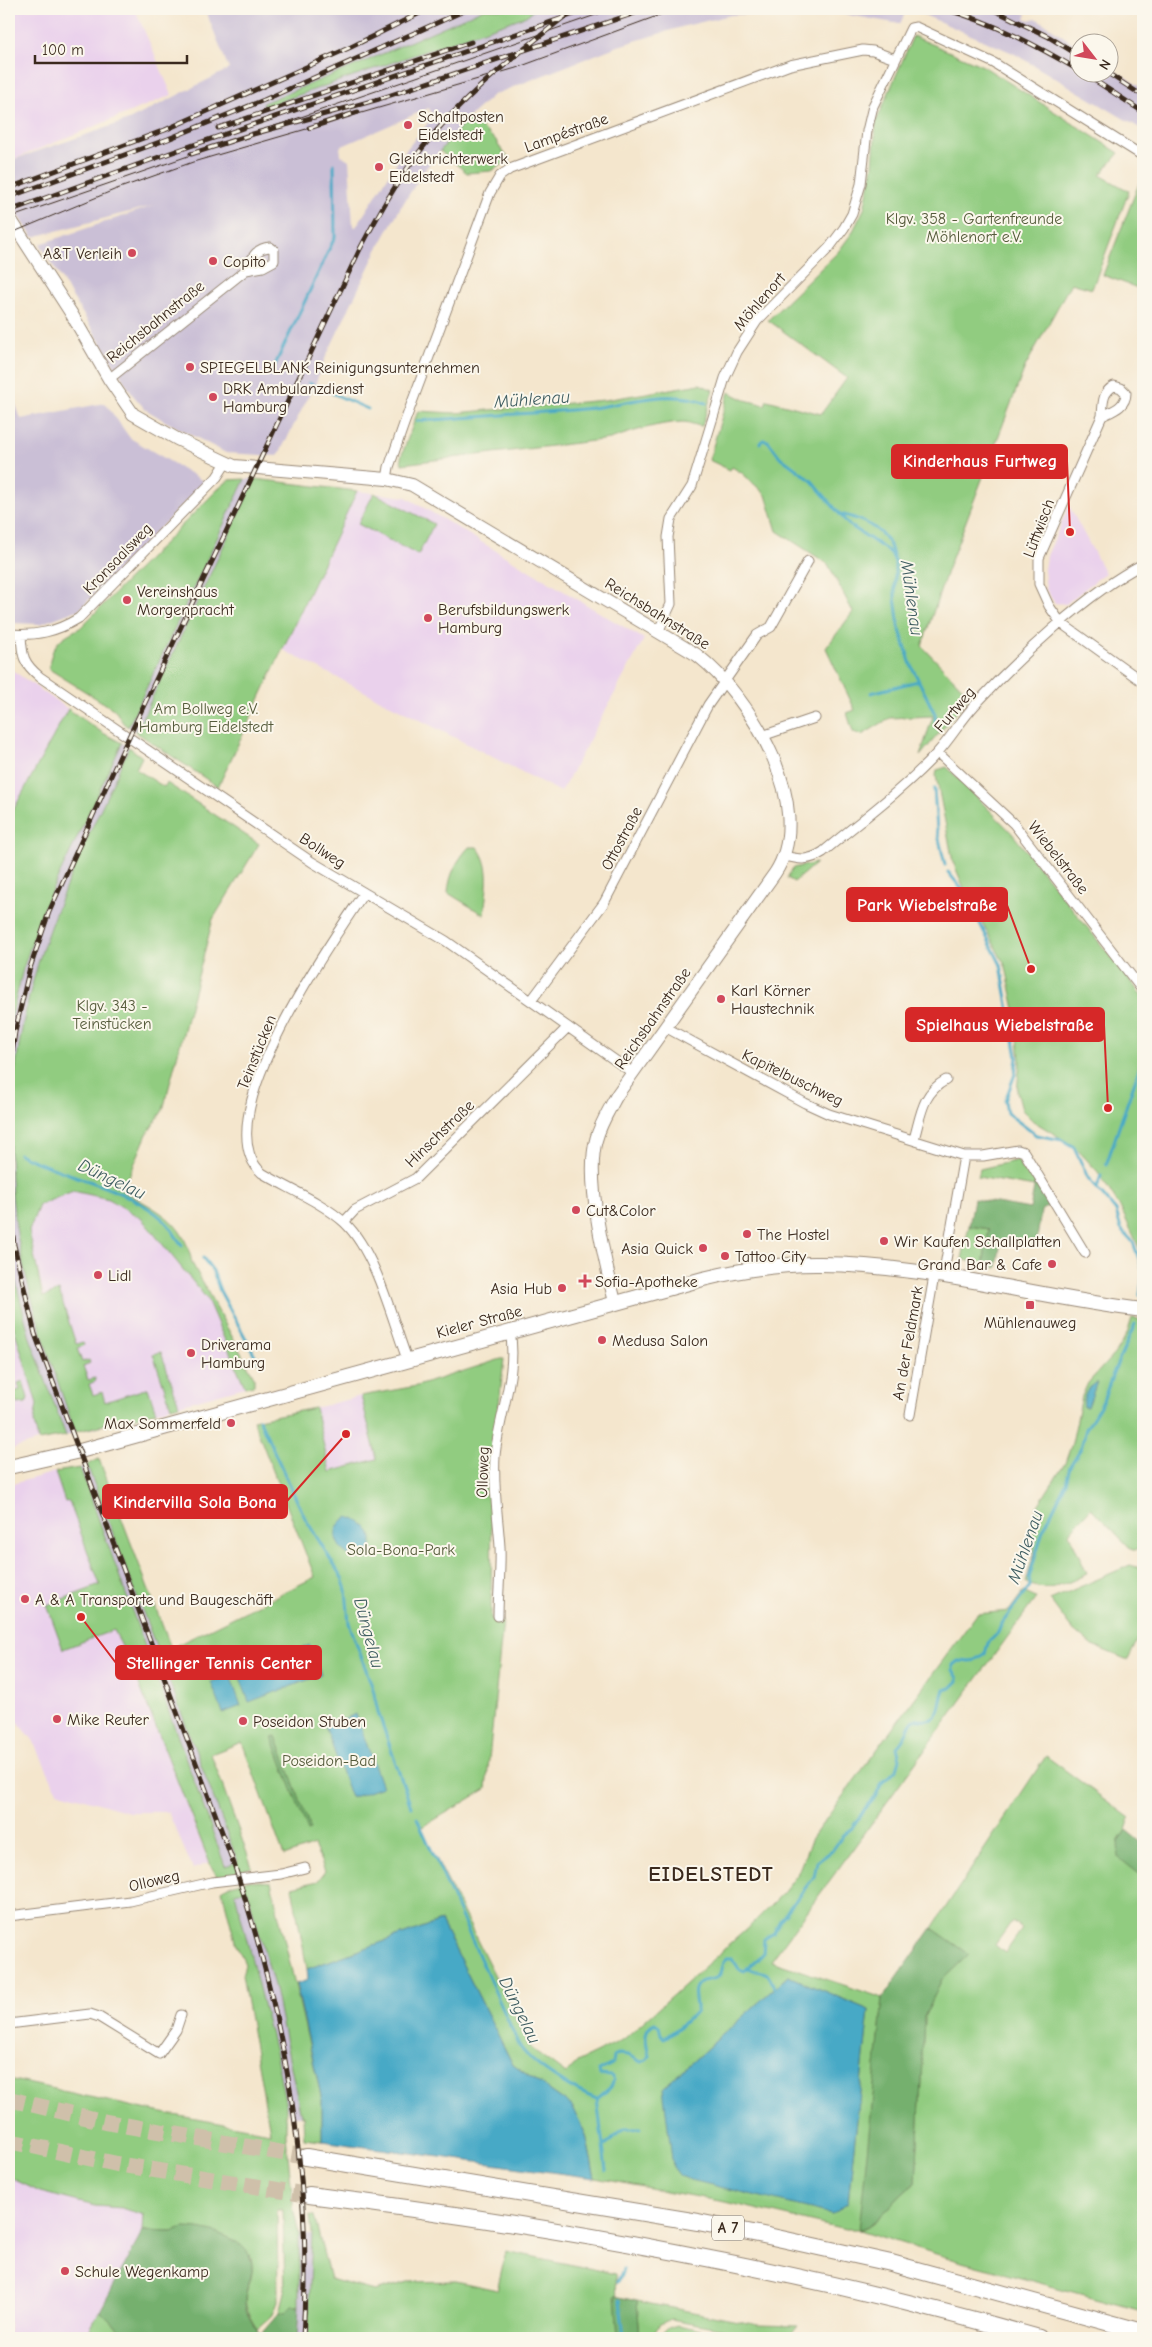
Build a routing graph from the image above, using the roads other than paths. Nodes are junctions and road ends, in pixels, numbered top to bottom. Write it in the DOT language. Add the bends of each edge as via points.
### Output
graph roads {
  1 [pos="895,59"];
  2 [pos="1143,156"];
  3 [pos="9,217"];
  4 [pos="246,270"];
  5 [pos="109,380"];
  6 [pos="1102,416"];
  7 [pos="226,464"];
  8 [pos="387,479"];
  9 [pos="808,561"];
  10 [pos="1143,564"];
  11 [pos="1061,623"];
  12 [pos="658,632"];
  13 [pos="9,634"];
  14 [pos="22,635"];
  15 [pos="725,680"];
  16 [pos="1143,682"];
  17 [pos="815,718"];
  18 [pos="762,736"];
  19 [pos="938,753"];
  20 [pos="785,856"];
  21 [pos="363,894"];
  22 [pos="1143,991"];
  23 [pos="531,1001"];
  24 [pos="665,1026"];
  25 [pos="568,1027"];
  26 [pos="633,1073"];
  27 [pos="946,1080"];
  28 [pos="914,1139"];
  29 [pos="964,1156"];
  30 [pos="344,1222"];
  31 [pos="1085,1253"];
  32 [pos="939,1276"];
  33 [pos="615,1302"];
  34 [pos="1143,1310"];
  35 [pos="510,1331"];
  36 [pos="407,1359"];
  37 [pos="910,1415"];
  38 [pos="9,1467"];
  39 [pos="498,1616"];
  40 [pos="305,1868"];
  41 [pos="9,1916"];
  42 [pos="181,2015"];
  43 [pos="9,2024"];
  44 [pos="306,2156"];
  45 [pos="309,2195"];
  46 [pos="1143,2332"];
  47 [pos="1039,2338"];
  1 -- 2 [label="street, Möhlenort" via="910,28 916,27 994,64"];
  1 -- 8 [label="street, Lampéstraße" via="863,50 790,65 510,169 500,176 490,193 404,424"];
  1 -- 12 [label="street, Möhlenort" via="873,106 862,184 844,228 830,248 757,321 725,378 692,486 671,519 668,537 671,604"];
  3 -- 5 [label="street, Reichsbahnstraße" via="71,313"];
  4 -- 5 [label="street, Reichsbahnstraße"];
  5 -- 7 [label="street, Reichsbahnstraße" via="133,414"];
  6 -- 11 [label="street, Lüttwisch" via="1040,558 1039,584"];
  7 -- 8 [label="street, Reichsbahnstraße"];
  7 -- 14 [label="street, Kronsaalsweg" via="79,618 51,632"];
  8 -- 12 [label="street, Reichsbahnstraße" via="412,485"];
  9 -- 15 [label="street, Ottostraße" via="771,627 757,635"];
  10 -- 11 [label="street, Furtweg" via="1105,588"];
  11 -- 16 [label="street"];
  11 -- 19 [label="street, Furtweg" via="999,679"];
  12 -- 15 [label="street, Reichsbahnstraße" via="697,655"];
  13 -- 14 [label="street, Kronsaalsweg"];
  14 -- 21 [label="street, Bollweg" via="22,657 40,677"];
  15 -- 18 [label="street, Reichsbahnstraße"];
  15 -- 23 [label="street, Ottostraße" via="708,705 604,903"];
  17 -- 18 [label="street"];
  18 -- 20 [label="street, Reichsbahnstraße" via="779,774 788,806 789,835"];
  19 -- 20 [label="street, Furtweg" via="823,852 803,860"];
  19 -- 22 [label="street, Wiebelstraße" via="1014,824"];
  20 -- 24 [label="street, Reichsbahnstraße"];
  21 -- 23 [label="street, Bollweg" via="446,941"];
  21 -- 30 [label="street, Teinstücken" via="286,1017 264,1065 249,1110 249,1154 255,1166"];
  23 -- 25 [label="street, Bollweg"];
  24 -- 26 [label="street, Reichsbahnstraße"];
  24 -- 28 [label="street, Kapitelbuschweg" via="816,1109"];
  25 -- 26 [label="street, Bollweg"];
  25 -- 30 [label="street, Hinschstraße" via="416,1178 354,1210"];
  26 -- 33 [label="street, Reichsbahnstraße" via="601,1125 593,1154 593,1182"];
  27 -- 28 [label="street" via="934,1087 927,1097"];
  28 -- 29 [label="street, Kapitelbuschweg"];
  29 -- 31 [label="street, Kapitelbuschweg" via="1024,1152"];
  29 -- 32 [label="street"];
  30 -- 36 [label="street" via="363,1246"];
  32 -- 33 [label="main road, Kieler Straße" via="825,1264 775,1266 726,1273"];
  32 -- 34 [label="main road, Kieler Straße"];
  32 -- 37 [label="street, An der Feldmark"];
  33 -- 35 [label="main road, Kieler Straße"];
  35 -- 36 [label="main road, Kieler Straße"];
  35 -- 39 [label="street, Olloweg" via="512,1358 496,1454 494,1487 500,1548"];
  36 -- 38 [label="main road, Kieler Straße" via="80,1451"];
  40 -- 41 [label="street, Olloweg" via="212,1882 130,1901"];
  42 -- 43 [label="street" via="176,2030 159,2054 90,2014"];
  44 -- 46 [label="highway, A 7" via="763,2235 891,2263"];
  45 -- 47 [label="highway, A 7" via="526,2225 767,2270"];
}
